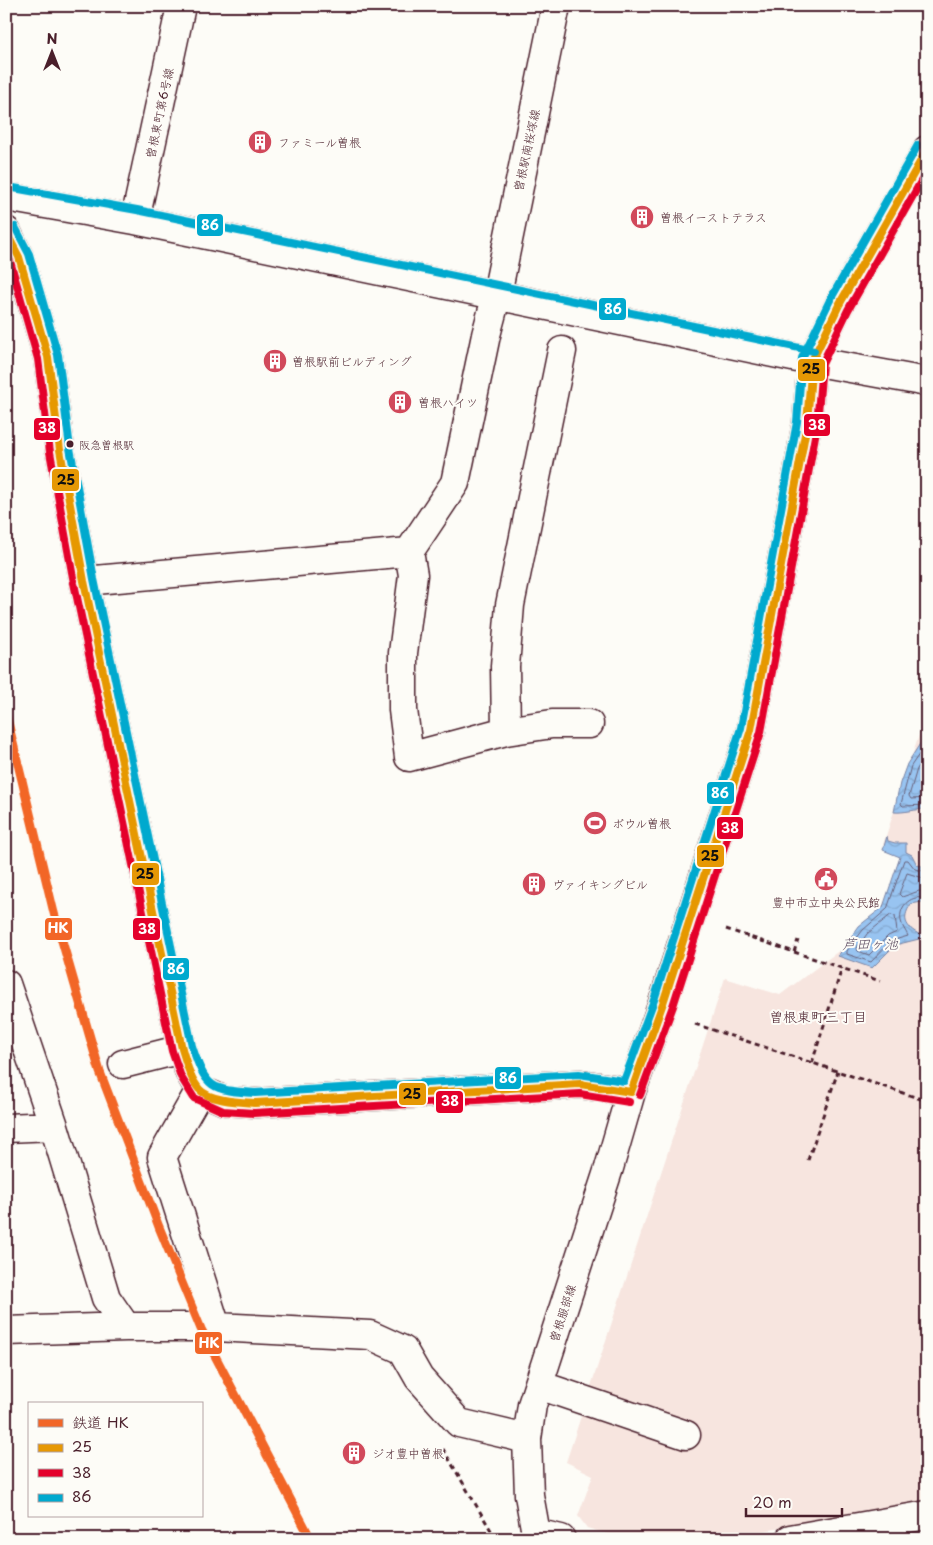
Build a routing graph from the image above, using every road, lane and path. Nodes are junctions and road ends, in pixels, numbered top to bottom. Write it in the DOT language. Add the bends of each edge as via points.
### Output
graph roads {
  1 [pos="182,6"];
  2 [pos="556,6"];
  3 [pos="927,150"];
  4 [pos="6,197"];
  5 [pos="135,220"];
  6 [pos="6,231"];
  7 [pos="497,294"];
  8 [pos="562,351"];
  9 [pos="812,361"];
  10 [pos="927,382"];
  11 [pos="409,552"];
  12 [pos="84,581"];
  13 [pos="589,724"];
  14 [pos="506,731"];
  15 [pos="726,928"];
  16 [pos="798,940"];
  17 [pos="794,952"];
  18 [pos="842,968"];
  19 [pos="880,981"];
  20 [pos="6,984"];
  21 [pos="695,1024"];
  22 [pos="182,1049"];
  23 [pos="812,1062"];
  24 [pos="123,1064"];
  25 [pos="838,1071"];
  26 [pos="200,1090"];
  27 [pos="631,1092"];
  28 [pos="927,1101"];
  29 [pos="54,1126"];
  30 [pos="6,1128"];
  31 [pos="808,1160"];
  32 [pos="126,1327"];
  33 [pos="216,1327"];
  34 [pos="6,1331"];
  35 [pos="539,1385"];
  36 [pos="686,1435"];
  37 [pos="526,1439"];
  38 [pos="441,1446"];
  39 [pos="927,1515"];
  40 [pos="536,1536"];
  41 [pos="496,1539"];
  42 [pos="561,1539"];
  43 [pos="790,1539"];
  1 -- 5 [label="street, 曽根東町第6号線"];
  2 -- 7 [label="street, 曽根駅南桜塚線"];
  3 -- 9 [label="street" via="839,304"];
  4 -- 5 [label="street"];
  5 -- 7 [label="street"];
  6 -- 12 [label="street" via="19,257 48,357 60,450"];
  7 -- 9 [label="street"];
  7 -- 11 [label="street, 曽根駅南桜塚線" via="455,483"];
  8 -- 14 [label="street" via="510,605"];
  9 -- 10 [label="street"];
  9 -- 27 [label="street, 曽根服部線" via="807,422 751,730"];
  11 -- 12 [label="street"];
  11 -- 14 [label="street" via="413,575 403,653 403,710 409,757"];
  12 -- 22 [label="street"];
  13 -- 14 [label="street" via="552,724"];
  15 -- 17 [label="path"];
  16 -- 17 [label="path"];
  17 -- 18 [label="path"];
  18 -- 19 [label="path"];
  18 -- 23 [label="path"];
  20 -- 29 [label="street"];
  21 -- 23 [label="path"];
  22 -- 24 [label="street"];
  22 -- 26 [label="street"];
  23 -- 25 [label="path"];
  25 -- 28 [label="path"];
  25 -- 31 [label="path"];
  26 -- 27 [label="street" via="225,1101 255,1103 580,1084"];
  26 -- 33 [label="street" via="162,1157"];
  27 -- 35 [label="street, 曽根服部線"];
  29 -- 30 [label="street"];
  29 -- 32 [label="street" via="106,1298"];
  32 -- 33 [label="street"];
  32 -- 34 [label="street"];
  33 -- 37 [label="street" via="370,1335 403,1350 419,1378 459,1423"];
  35 -- 36 [label="street"];
  35 -- 37 [label="street, 曽根服部線"];
  37 -- 40 [label="street, 曽根服部線" via="529,1495"];
  38 -- 41 [label="path"];
  39 -- 43 [label="street"];
  40 -- 42 [label="street"];
}
